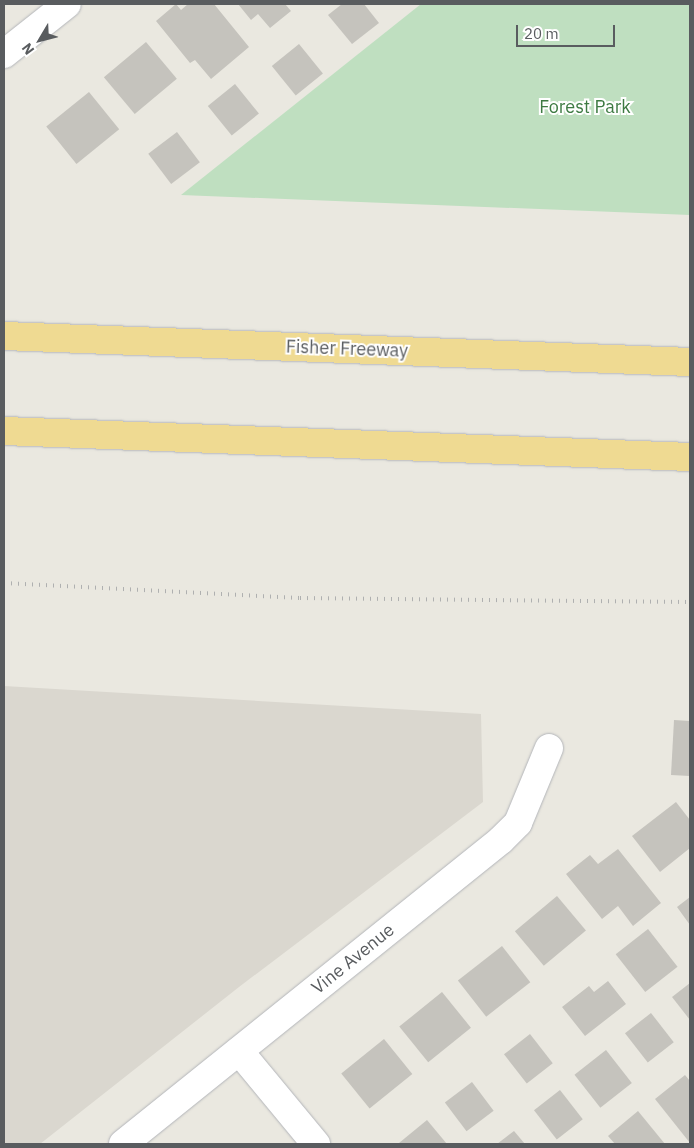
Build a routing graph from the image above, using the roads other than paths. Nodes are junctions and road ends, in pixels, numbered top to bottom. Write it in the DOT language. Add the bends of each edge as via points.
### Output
graph roads {
  1 [pos="66,4"];
  2 [pos="4,54"];
  3 [pos="4,336"];
  4 [pos="690,362"];
  5 [pos="4,431"];
  6 [pos="690,457"];
  7 [pos="549,748"];
  8 [pos="240,1051"];
  9 [pos="124,1144"];
  10 [pos="316,1144"];
  1 -- 2 [label="street"];
  3 -- 4 [label="highway, Fisher Freeway"];
  5 -- 6 [label="highway"];
  7 -- 8 [label="street, Vine Avenue" via="518,823 501,840"];
  8 -- 9 [label="street, Vine Avenue"];
  8 -- 10 [label="street"];
}
